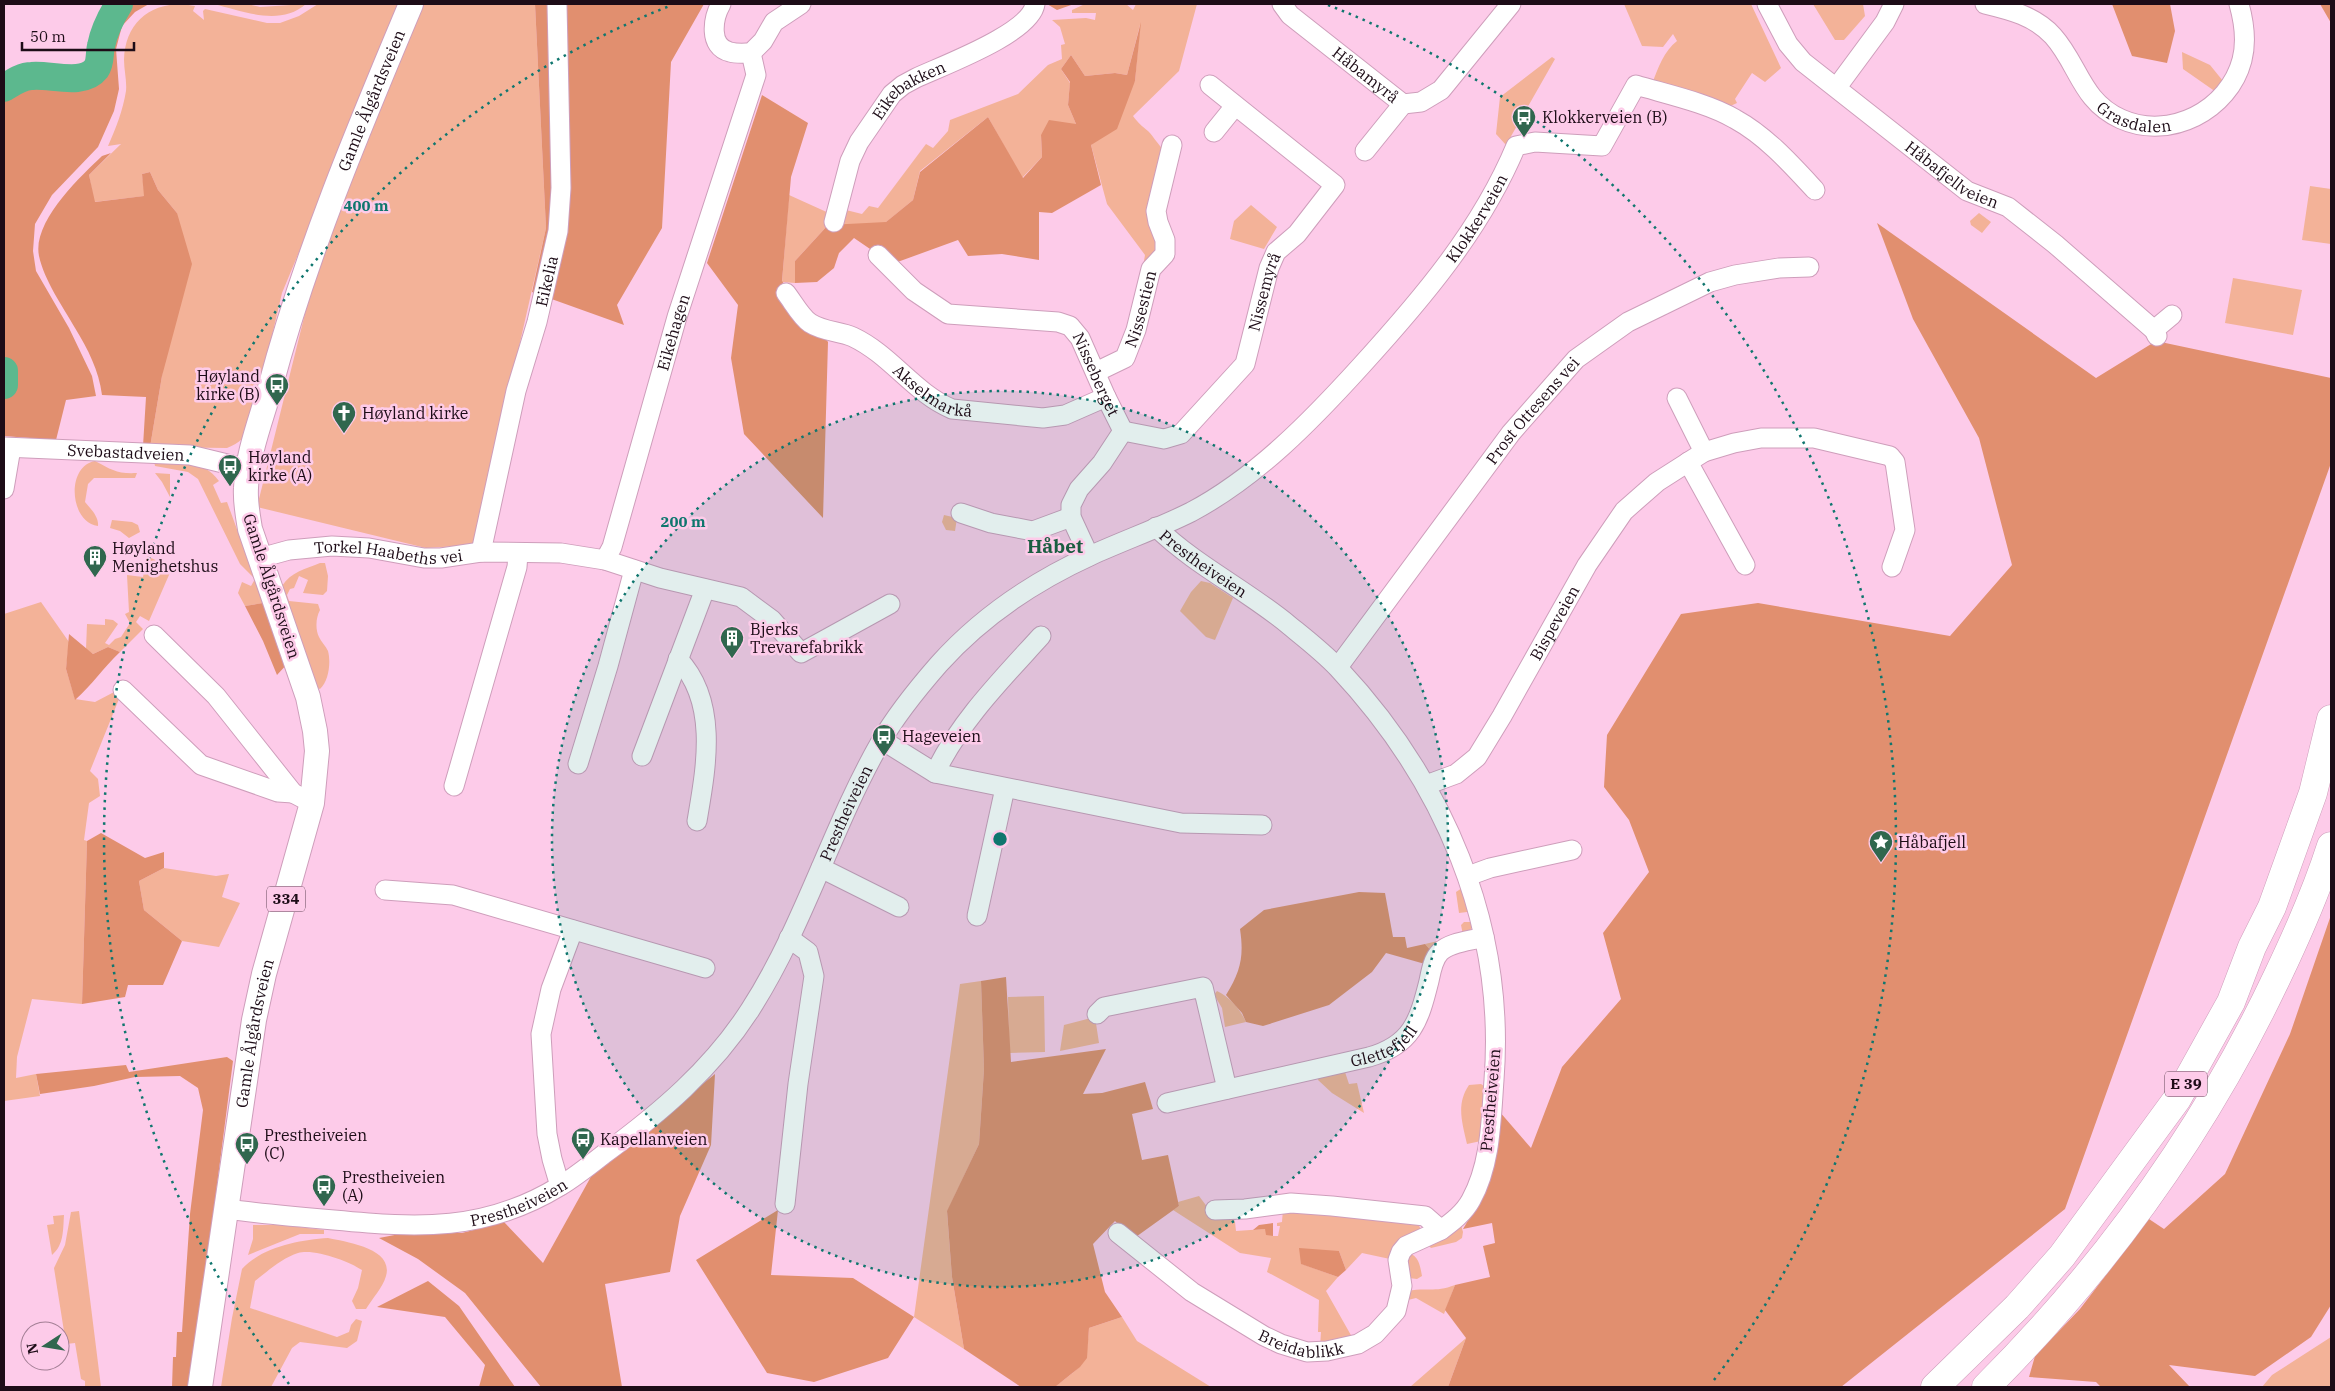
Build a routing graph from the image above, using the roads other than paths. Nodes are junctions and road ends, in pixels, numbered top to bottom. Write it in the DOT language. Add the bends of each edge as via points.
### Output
graph roads {
  1 [pos="410,4"];
  2 [pos="556,4"];
  3 [pos="721,4"];
  4 [pos="801,4"];
  5 [pos="1036,4"];
  6 [pos="1282,4"];
  7 [pos="1511,4"];
  8 [pos="1767,4"];
  9 [pos="1894,4"];
  10 [pos="1985,4"];
  11 [pos="2239,4"];
  12 [pos="751,54"];
  13 [pos="1210,85"];
  14 [pos="1837,87"];
  15 [pos="1403,104"];
  16 [pos="1235,106"];
  17 [pos="1214,132"];
  18 [pos="1172,146"];
  19 [pos="1366,151"];
  20 [pos="1815,190"];
  21 [pos="834,222"];
  22 [pos="878,255"];
  23 [pos="1809,267"];
  24 [pos="786,293"];
  25 [pos="2172,315"];
  26 [pos="1096,372"];
  27 [pos="1106,397"];
  28 [pos="1677,398"];
  29 [pos="1124,431"];
  30 [pos="7,447"];
  31 [pos="1696,457"];
  32 [pos="248,469"];
  33 [pos="4,489"];
  34 [pos="961,513"];
  35 [pos="1070,517"];
  36 [pos="1156,527"];
  37 [pos="481,552"];
  38 [pos="518,554"];
  39 [pos="1088,556"];
  40 [pos="260,558"];
  41 [pos="606,560"];
  42 [pos="1745,565"];
  43 [pos="1892,567"];
  44 [pos="634,570"];
  45 [pos="705,589"];
  46 [pos="890,604"];
  47 [pos="154,635"];
  48 [pos="1041,636"];
  49 [pos="678,659"];
  50 [pos="1338,667"];
  51 [pos="123,690"];
  52 [pos="2331,718"];
  53 [pos="882,740"];
  54 [pos="642,756"];
  55 [pos="578,764"];
  56 [pos="935,773"];
  57 [pos="1426,785"];
  58 [pos="454,786"];
  59 [pos="1005,788"];
  60 [pos="302,798"];
  61 [pos="697,822"];
  62 [pos="1262,825"];
  63 [pos="2331,846"];
  64 [pos="1572,850"];
  65 [pos="821,868"];
  66 [pos="1468,876"];
  67 [pos="385,890"];
  68 [pos="899,907"];
  69 [pos="977,916"];
  70 [pos="573,930"];
  71 [pos="1484,937"];
  72 [pos="789,938"];
  73 [pos="706,968"];
  74 [pos="1097,1014"];
  75 [pos="1227,1088"];
  76 [pos="1167,1103"];
  77 [pos="560,1186"];
  78 [pos="785,1204"];
  79 [pos="227,1209"];
  80 [pos="1215,1210"];
  81 [pos="1440,1230"];
  82 [pos="1118,1233"];
  83 [pos="200,1387"];
  84 [pos="1934,1387"];
  85 [pos="1986,1387"];
  1 -- 32 [label="main road, Gamle Ålgårdsveien / 334" via="349,152 303,276"];
  2 -- 37 [label="street, Eikelia" via="561,188 558,231 537,322 516,391"];
  3 -- 12 [label="street" via="714,16 713,27 720,46 729,52"];
  4 -- 12 [label="street" via="774,22"];
  5 -- 21 [label="street, Eikebakken" via="1026,22 1009,34 916,78 892,94 859,142 846,175"];
  6 -- 15 [label="street, Håbamyrå" via="1290,15"];
  7 -- 15 [label="street, Håbamyrå" via="1441,90 1421,102"];
  8 -- 14 [label="street, Håbafjellveien" via="1788,44 1803,62"];
  9 -- 14 [label="street" via="1885,22"];
  10 -- 11 [label="street, Grasdalen" via="2022,14 2039,24 2052,36 2086,92 2097,103 2122,120 2152,126 2185,122 2212,107 2225,94 2242,59 2245,37"];
  12 -- 41 [label="street, Eikehagen" via="756,75 677,317"];
  13 -- 16 [label="street, Nissemyrå"];
  14 -- 25 [label="street, Håbafjellveien" via="1967,191 2008,207 2156,333"];
  15 -- 19 [label="street"];
  16 -- 17 [label="street"];
  16 -- 29 [label="street, Nissemyrå" via="1335,185 1297,234 1276,252 1245,364 1181,434 1164,439"];
  18 -- 26 [label="street, Nissestien" via="1156,211 1165,240 1165,254 1151,269 1136,330 1125,358"];
  20 -- 36 [label="street, Klokkerveien" via="1789,161 1734,118 1636,85 1602,146 1534,142 1516,146 1482,213 1450,259 1405,318 1346,382 1274,453 1234,484 1192,511"];
  22 -- 26 [label="street, Nisseberget" via="914,291 948,314 1041,320 1070,326 1080,338"];
  23 -- 50 [label="street, Prost Ottesens vei" via="1779,268 1710,282 1628,322 1576,358 1511,433"];
  24 -- 27 [label="street, Akselmarkå" via="808,322 853,337 886,359 939,403 952,409 1043,418 1065,415"];
  26 -- 27 [label="street, Nisseberget"];
  27 -- 29 [label="street, Nisseberget"];
  28 -- 31 [label="street"];
  29 -- 35 [label="street, Nisseberget" via="1102,464 1079,489 1071,505"];
  30 -- 32 [label="street, Svebastadveien" via="190,454"];
  30 -- 33 [label="street"];
  31 -- 42 [label="street"];
  31 -- 43 [label="street, Bispeveien" via="1734,443 1761,438 1814,438 1890,456 1895,462 1905,530"];
  31 -- 57 [label="street, Bispeveien" via="1656,482 1624,511 1587,565 1477,757 1456,774"];
  32 -- 40 [label="main road, Gamle Ålgårdsveien / 334" via="246,508"];
  34 -- 35 [label="street" via="1033,531"];
  35 -- 39 [label="street"];
  36 -- 39 [label="street, Prestheiveien"];
  36 -- 50 [label="street, Prestheiveien" via="1178,549 1288,624"];
  37 -- 38 [label="street, Torkel Haabeths vei"];
  37 -- 40 [label="street, Torkel Haabeths vei" via="424,558 369,548 332,546 289,550"];
  38 -- 41 [label="street, Torkel Haabeths vei" via="561,553"];
  38 -- 58 [label="street"];
  39 -- 53 [label="street, Prestheiveien" via="1023,593 965,637 919,688"];
  40 -- 60 [label="main road, Gamle Ålgårdsveien / 334" via="312,714 317,751"];
  41 -- 44 [label="street, Torkel Haabeths vei"];
  44 -- 45 [label="street, Torkel Haabeths vei"];
  44 -- 55 [label="street"];
  45 -- 46 [label="street, Torkel Haabeths vei" via="741,597 772,620 801,653"];
  45 -- 49 [label="street"];
  47 -- 60 [label="street" via="232,714"];
  48 -- 56 [label="street" via="968,720"];
  49 -- 54 [label="street"];
  49 -- 61 [label="street" via="696,683 706,724 703,785"];
  50 -- 57 [label="street, Prestheiveien" via="1394,736"];
  51 -- 60 [label="street" via="201,765"];
  52 -- 84 [label="highway, E 39" via="2313,792 2272,907 2231,1002 2178,1098 2062,1256 2017,1307"];
  53 -- 56 [label="street"];
  53 -- 65 [label="street, Prestheiveien" via="855,790"];
  56 -- 59 [label="street"];
  57 -- 66 [label="street, Prestheiveien" via="1452,834"];
  59 -- 62 [label="street" via="1182,823"];
  59 -- 69 [label="street"];
  60 -- 79 [label="main road, Gamle Ålgårdsveien / 334" via="254,1020"];
  63 -- 85 [label="highway, E 39" via="2298,933 2263,1007 2186,1144 2095,1268"];
  64 -- 66 [label="street"];
  65 -- 68 [label="street"];
  65 -- 72 [label="street, Prestheiveien"];
  66 -- 71 [label="street, Prestheiveien"];
  67 -- 70 [label="street" via="453,895"];
  70 -- 73 [label="street"];
  70 -- 77 [label="street" via="551,989 542,1034 547,1134"];
  71 -- 75 [label="street, Glettefjell" via="1452,945 1440,952 1432,968 1419,1017 1397,1046 1369,1057"];
  71 -- 81 [label="street, Prestheiveien" via="1495,1007 1495,1073 1489,1141 1470,1201 1459,1216"];
  72 -- 77 [label="street, Prestheiveien" via="751,1009 706,1068 624,1140"];
  72 -- 78 [label="street" via="808,952 814,976"];
  74 -- 75 [label="street" via="1104,1007 1203,987"];
  75 -- 76 [label="street, Glettefjell"];
  77 -- 79 [label="street, Prestheiveien" via="515,1209 478,1220 440,1225 400,1227"];
  79 -- 83 [label="main road, Gamle Ålgårdsveien / 334"];
  80 -- 81 [label="street" via="1291,1203 1332,1206 1425,1216"];
  81 -- 82 [label="street, Breidablikk" via="1406,1246 1401,1252 1398,1270 1402,1286 1396,1311 1375,1334 1358,1344 1307,1352 1264,1336 1192,1292"];
}
